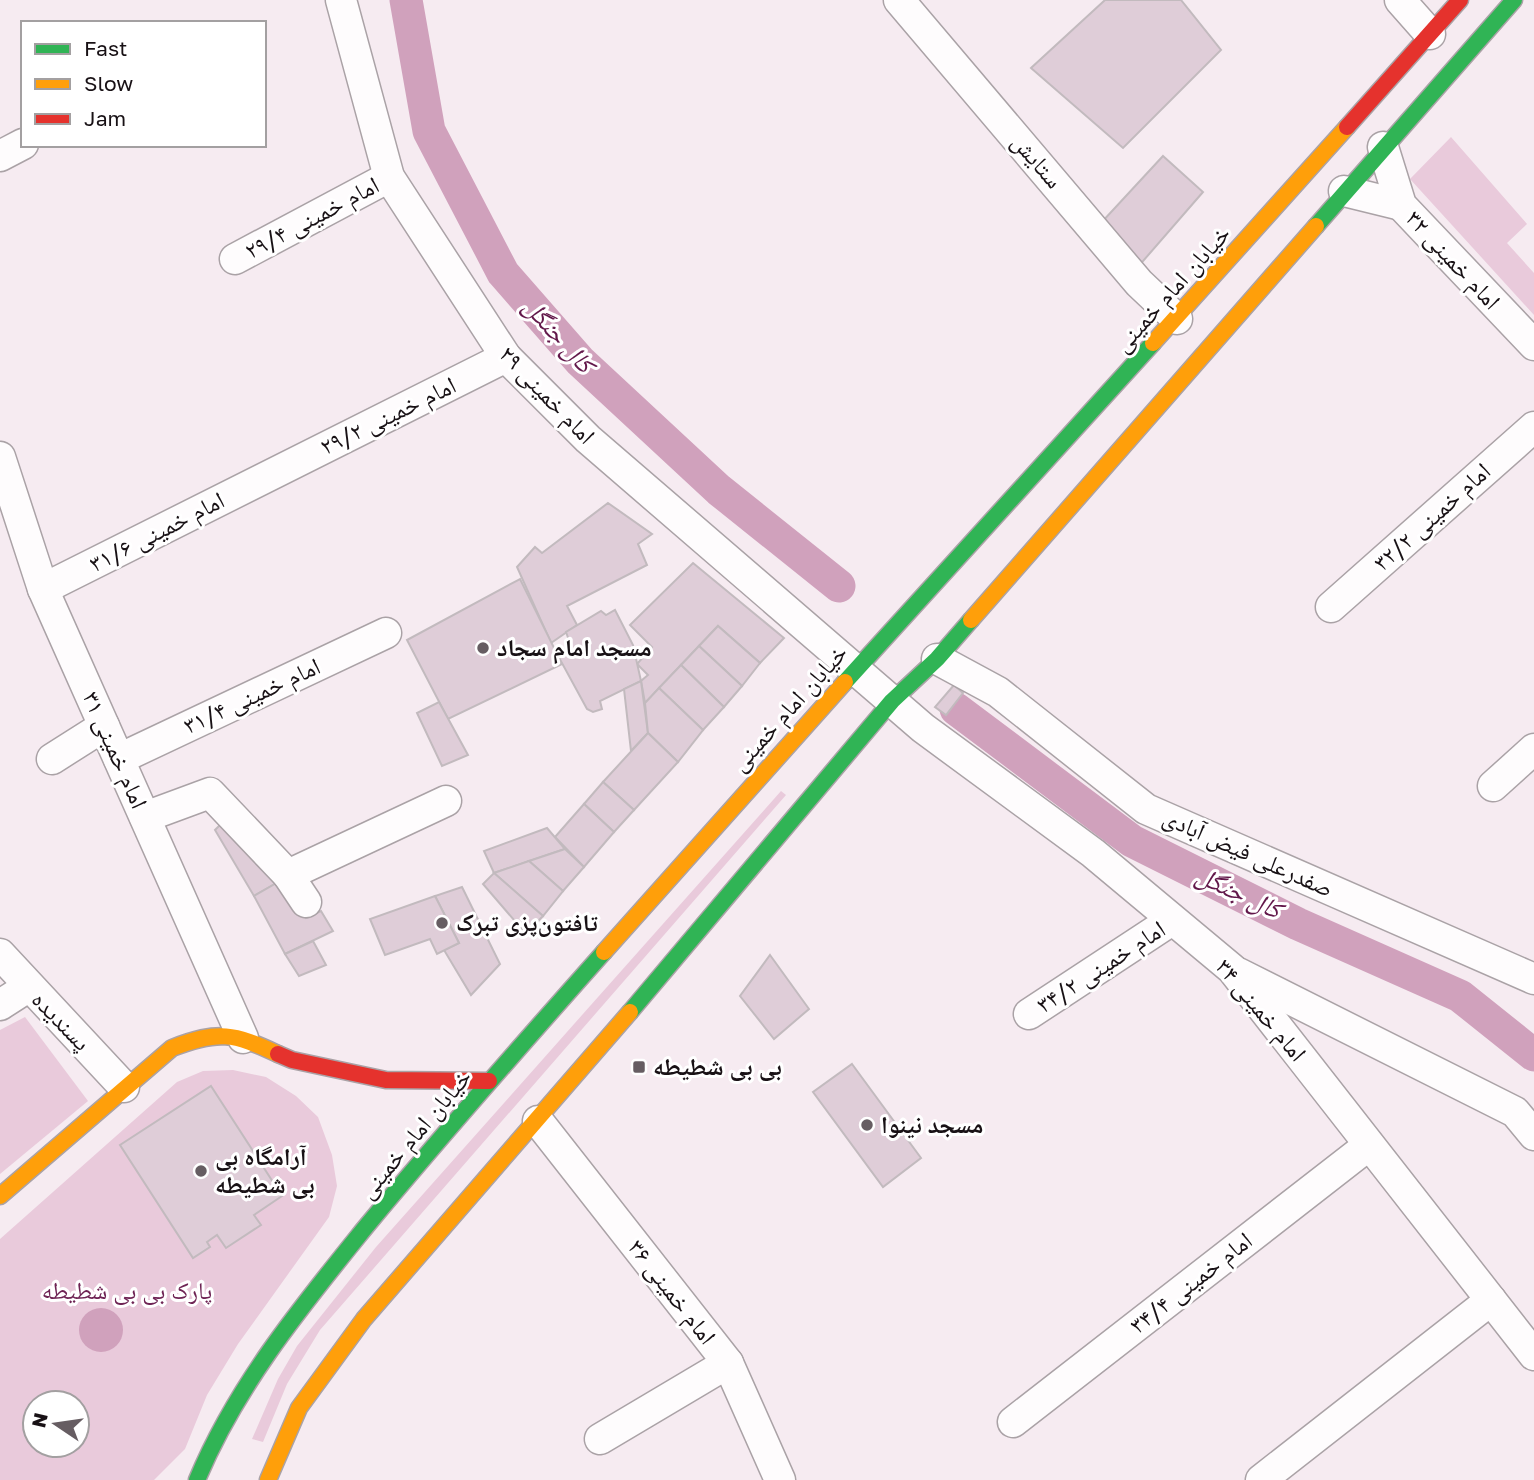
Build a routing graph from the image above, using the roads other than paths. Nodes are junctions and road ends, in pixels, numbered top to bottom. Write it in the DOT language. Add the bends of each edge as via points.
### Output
graph roads {
  1 [pos="341,0"];
  2 [pos="899,0"];
  3 [pos="1400,0"];
  4 [pos="1460,0"];
  5 [pos="1514,0"];
  6 [pos="1430,34"];
  7 [pos="21,145"];
  8 [pos="1383,147"];
  9 [pos="0,156"];
  10 [pos="389,177"];
  11 [pos="1344,191"];
  12 [pos="1401,205"];
  13 [pos="235,259"];
  14 [pos="1177,319"];
  15 [pos="1534,345"];
  16 [pos="506,357"];
  17 [pos="1534,427"];
  18 [pos="0,457"];
  19 [pos="271,475"];
  20 [pos="43,589"];
  21 [pos="1331,607"];
  22 [pos="386,634"];
  23 [pos="937,660"];
  24 [pos="855,668"];
  25 [pos="892,701"];
  26 [pos="104,726"];
  27 [pos="1534,749"];
  28 [pos="52,759"];
  29 [pos="119,759"];
  30 [pos="1493,786"];
  31 [pos="446,801"];
  32 [pos="145,817"];
  33 [pos="288,875"];
  34 [pos="306,902"];
  35 [pos="1172,920"];
  36 [pos="0,954"];
  37 [pos="1232,969"];
  38 [pos="1534,979"];
  39 [pos="28,987"];
  40 [pos="0,1005"];
  41 [pos="1029,1014"];
  42 [pos="243,1038"];
  43 [pos="489,1082"];
  44 [pos="124,1087"];
  45 [pos="538,1121"];
  46 [pos="1534,1135"];
  47 [pos="1369,1145"];
  48 [pos="0,1196"];
  49 [pos="1491,1300"];
  50 [pos="1534,1356"];
  51 [pos="728,1363"];
  52 [pos="1013,1422"];
  53 [pos="600,1439"];
  54 [pos="270,1474"];
  55 [pos="197,1480"];
  56 [pos="255,1480"];
  57 [pos="780,1480"];
  58 [pos="1261,1480"];
  1 -- 10 [label="street, امام خمینی ۲۹"];
  2 -- 14 [label="street, ستایش" via="1139,283"];
  3 -- 6 [label="street"];
  4 -- 6 [label="main road, خیابان امام خمینی"];
  5 -- 8 [label="main road"];
  6 -- 14 [label="main road, خیابان امام خمینی"];
  7 -- 9 [label="street"];
  8 -- 11 [label="main road"];
  8 -- 12 [label="street"];
  10 -- 13 [label="street, امام خمینی ۲۹/۴"];
  10 -- 16 [label="street, امام خمینی ۲۹"];
  11 -- 12 [label="street"];
  11 -- 23 [label="main road"];
  12 -- 15 [label="street, امام خمینی ۳۲"];
  14 -- 24 [label="main road, خیابان امام خمینی"];
  16 -- 19 [label="street, امام خمینی ۲۹/۲"];
  16 -- 24 [label="street, امام خمینی ۲۹" via="588,439"];
  17 -- 21 [label="street, امام خمینی ۳۲/۲"];
  18 -- 20 [label="street, امام خمینی ۳۱"];
  19 -- 20 [label="street, امام خمینی ۳۱/۶"];
  20 -- 26 [label="street, امام خمینی ۳۱"];
  22 -- 29 [label="street, امام خمینی ۳۱/۴"];
  23 -- 25 [label="main road"];
  23 -- 38 [label="street, صفدرعلی فیض آبادی" via="999,692 1146,809"];
  24 -- 25 [label="street, امام خمینی ۲۹"];
  24 -- 43 [label="main road, خیابان امام خمینی"];
  25 -- 35 [label="street, امام خمینی ۳۴" via="1093,853"];
  25 -- 45 [label="main road"];
  26 -- 28 [label="street"];
  26 -- 29 [label="street, امام خمینی ۳۱"];
  27 -- 30 [label="street"];
  29 -- 32 [label="street, امام خمینی ۳۱"];
  31 -- 33 [label="street"];
  32 -- 33 [label="street" via="210,793"];
  32 -- 42 [label="street, امام خمینی ۳۱"];
  33 -- 34 [label="street"];
  35 -- 37 [label="street, امام خمینی ۳۴"];
  35 -- 41 [label="street, امام خمینی ۳۴/۲"];
  36 -- 39 [label="street, پسندیده"];
  37 -- 46 [label="street" via="1515,1112"];
  37 -- 47 [label="street, امام خمینی ۳۴"];
  39 -- 40 [label="street"];
  39 -- 44 [label="street, پسندیده"];
  42 -- 43 [label="main road" via="292,1060 386,1080"];
  42 -- 44 [label="main road" via="206,1035 172,1048"];
  43 -- 55 [label="main road, خیابان امام خمینی" via="299,1313 243,1390 207,1452"];
  44 -- 48 [label="main road"];
  45 -- 51 [label="street, امام خمینی ۳۶"];
  45 -- 54 [label="main road" via="365,1319 299,1408"];
  47 -- 49 [label="street, امام خمینی ۳۴"];
  47 -- 52 [label="street, امام خمینی ۳۴/۴"];
  49 -- 50 [label="street, امام خمینی ۳۴"];
  49 -- 58 [label="street"];
  51 -- 53 [label="street"];
  51 -- 57 [label="street, امام خمینی ۳۶"];
  54 -- 56 [label="main road"];
}
